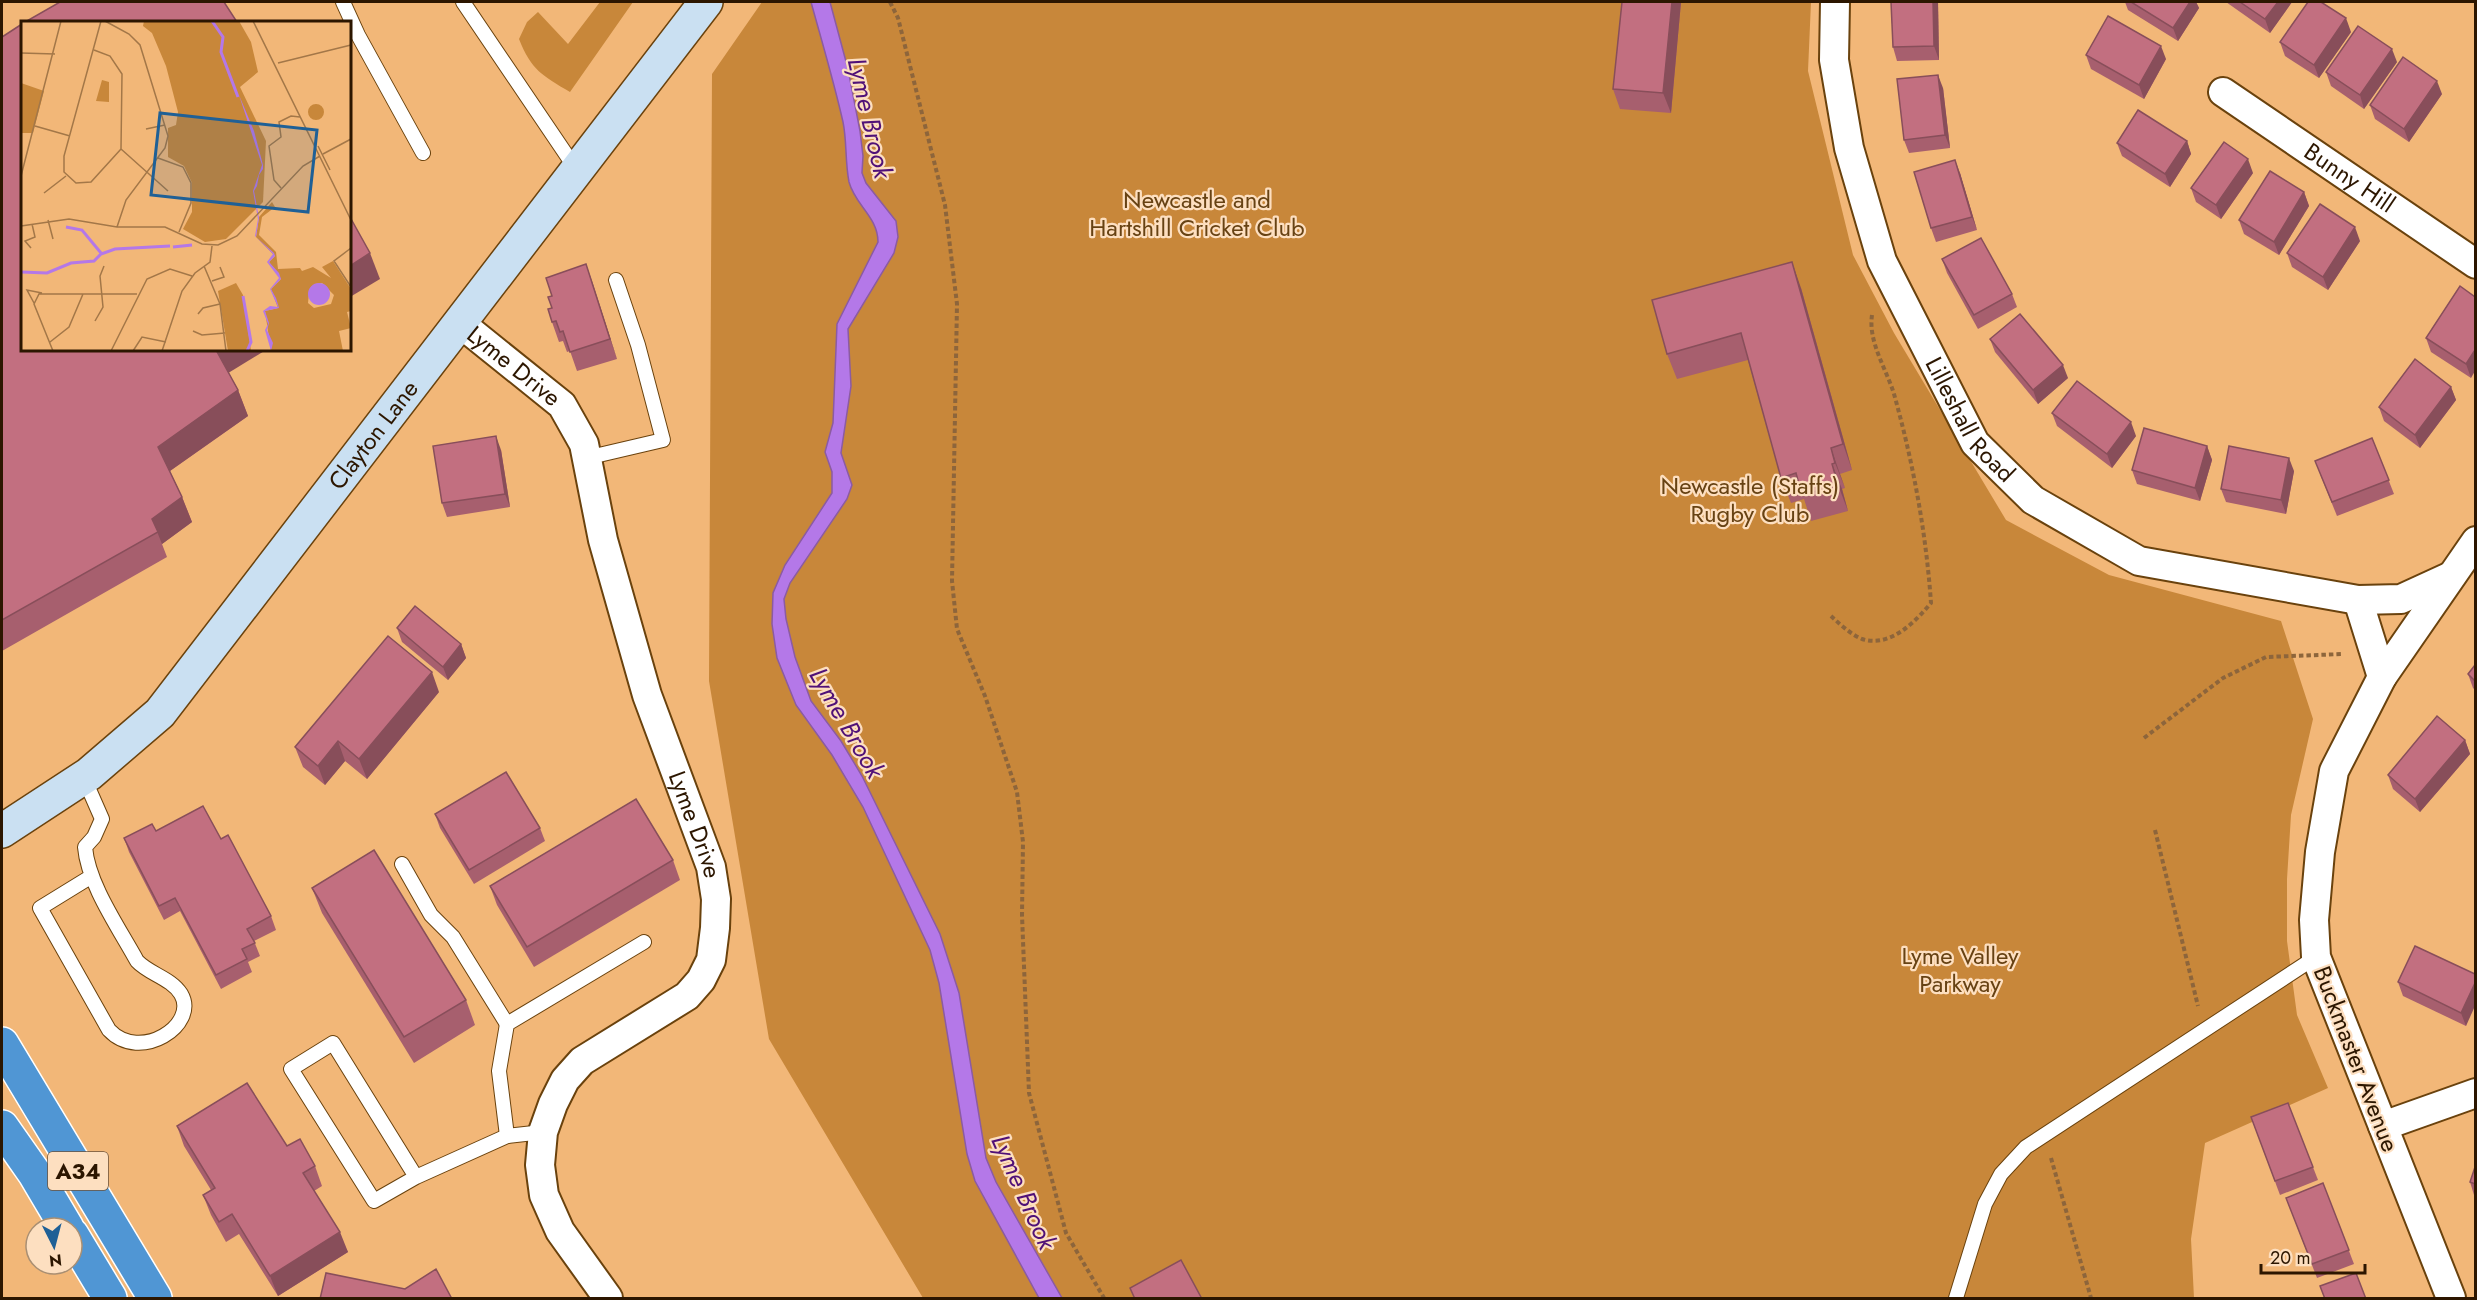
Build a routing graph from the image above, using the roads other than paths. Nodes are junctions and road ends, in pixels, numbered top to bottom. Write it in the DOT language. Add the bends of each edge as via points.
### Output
graph roads {
  1 [pos="343,2"];
  2 [pos="464,2"];
  3 [pos="706,2"];
  4 [pos="1835,2"];
  5 [pos="2223,92"];
  6 [pos="423,153"];
  7 [pos="578,171"];
  8 [pos="2475,264"];
  9 [pos="616,280"];
  10 [pos="460,323"];
  11 [pos="586,458"];
  12 [pos="2475,541"];
  13 [pos="2449,577"];
  14 [pos="2358,600"];
  15 [pos="2378,665"];
  16 [pos="84,778"];
  17 [pos="2,831"];
  18 [pos="402,864"];
  19 [pos="93,876"];
  20 [pos="644,942"];
  21 [pos="2316,957"];
  22 [pos="507,1024"];
  23 [pos="2,1044"];
  24 [pos="2475,1093"];
  25 [pos="2382,1126"];
  26 [pos="2,1127"];
  27 [pos="543,1132"];
  28 [pos="507,1136"];
  29 [pos="416,1177"];
  30 [pos="61,1216"];
  31 [pos="84,1256"];
  32 [pos="110,1299"];
  33 [pos="155,1299"];
  34 [pos="608,1299"];
  35 [pos="1956,1299"];
  36 [pos="2451,1299"];
  1 -- 6 [label="lane"];
  2 -- 7 [label="lane"];
  3 -- 7 [label="street, Clayton Lane"];
  4 -- 14 [label="street, Lilleshall Road" via="1834,60 1849,148 1882,261 1975,443 2032,500 2139,561"];
  5 -- 8 [label="street, Bunny Hill"];
  7 -- 10 [label="street, Clayton Lane"];
  9 -- 11 [label="lane" via="663,440"];
  10 -- 11 [label="street, Lyme Drive" via="562,405 584,444"];
  10 -- 16 [label="street, Clayton Lane" via="160,713"];
  11 -- 27 [label="street, Lyme Drive" via="603,540 647,695 711,867 715,928 711,960 694,988 582,1061 565,1080"];
  12 -- 13 [label="street, Buckmaster Avenue"];
  13 -- 14 [label="street, Lilleshall Road" via="2401,599"];
  13 -- 15 [label="street, Buckmaster Avenue"];
  14 -- 15 [label="street"];
  15 -- 21 [label="street, Buckmaster Avenue" via="2334,771 2320,852 2314,920"];
  16 -- 17 [label="street, Clayton Lane"];
  16 -- 19 [label="lane" via="102,819 85,847"];
  18 -- 22 [label="lane" via="431,915 453,937"];
  19 -- 19 [label="lane" via="137,961 181,994 184,1013 169,1032 154,1042 125,1042 109,1030 40,908"];
  20 -- 22 [label="lane"];
  21 -- 25 [label="street, Buckmaster Avenue"];
  21 -- 35 [label="lane" via="2026,1147 2001,1174 1985,1204"];
  22 -- 28 [label="lane" via="499,1071"];
  23 -- 33 [label="highway, A34"];
  24 -- 25 [label="street"];
  25 -- 36 [label="street, Buckmaster Avenue"];
  26 -- 30 [label="highway, A34"];
  27 -- 28 [label="lane"];
  27 -- 34 [label="street, Lyme Drive" via="540,1165 544,1195 560,1231"];
  28 -- 29 [label="lane"];
  29 -- 29 [label="lane" via="374,1202 291,1069 333,1043"];
  31 -- 32 [label="highway"];
}
